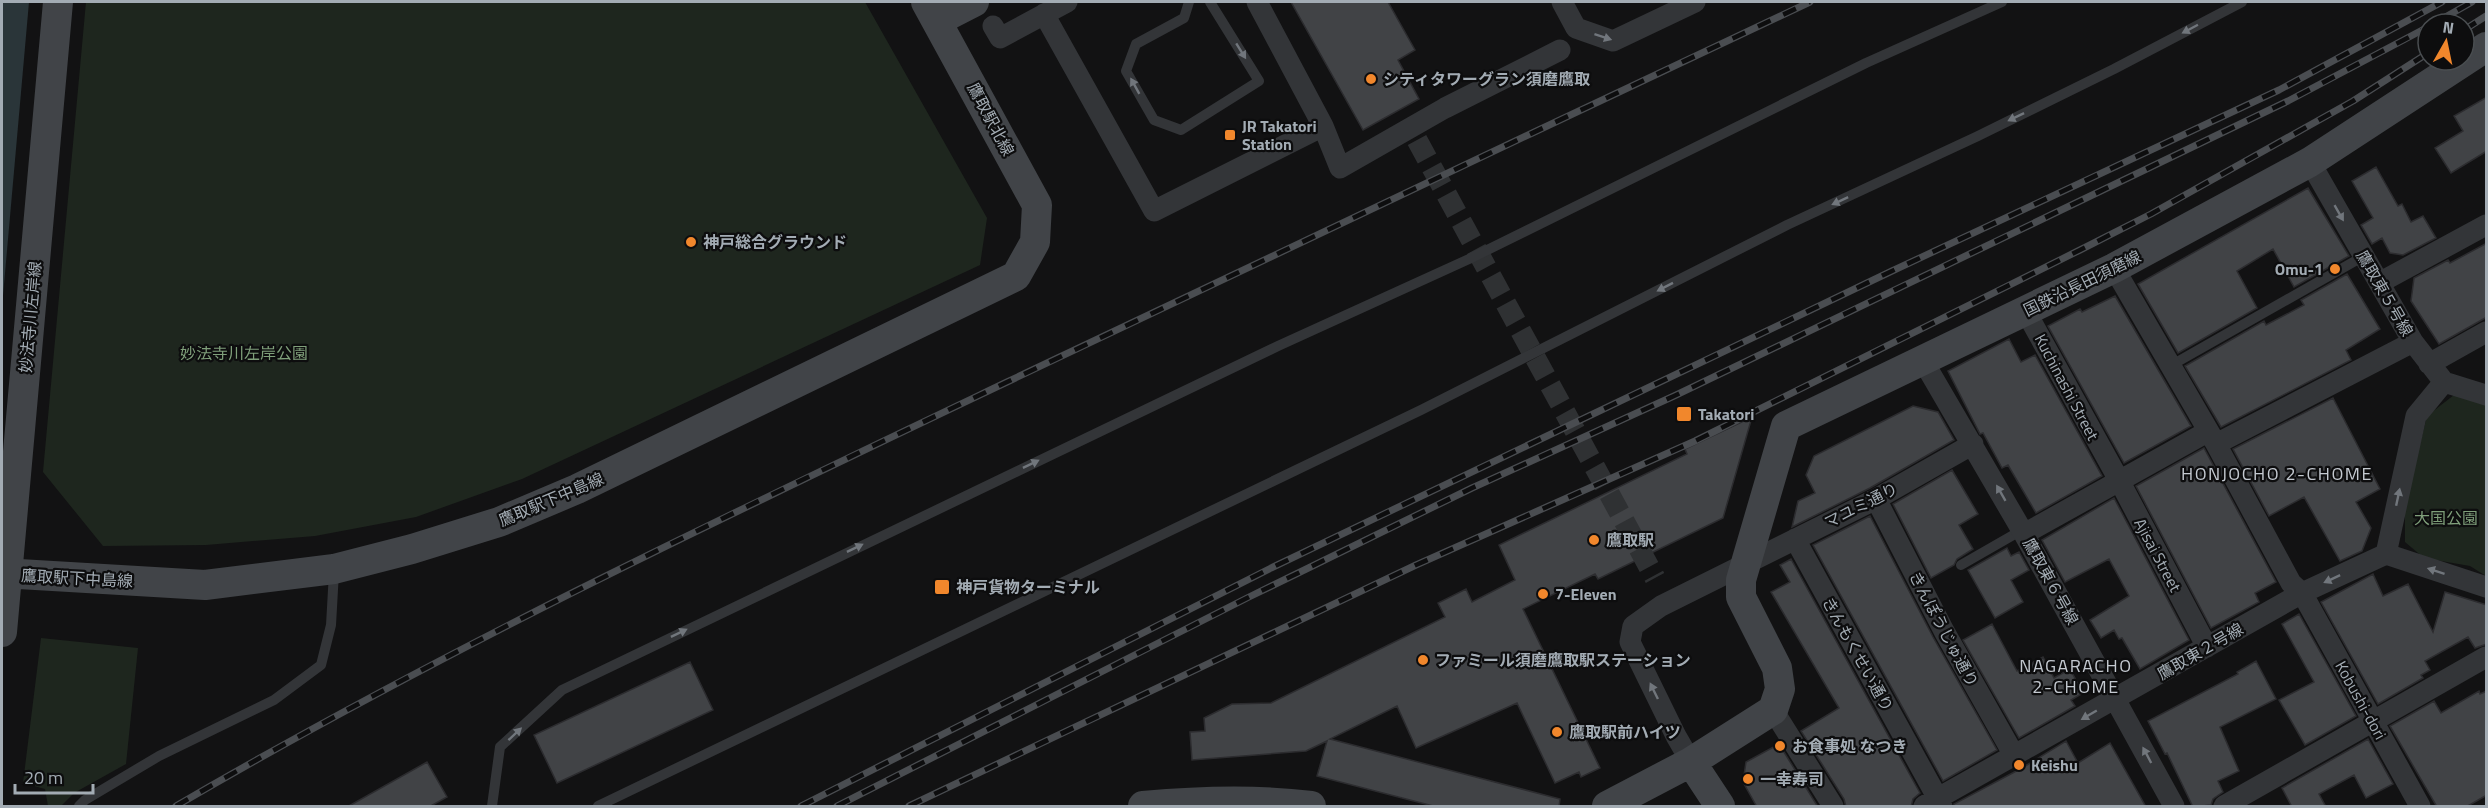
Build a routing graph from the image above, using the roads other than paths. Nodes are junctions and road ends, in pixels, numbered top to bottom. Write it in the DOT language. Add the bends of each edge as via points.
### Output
graph roads {
  1 [pos="58,2"];
  2 [pos="974,2"];
  3 [pos="1067,2"];
  4 [pos="1189,2"];
  5 [pos="1210,2"];
  6 [pos="1257,2"];
  7 [pos="1562,2"];
  8 [pos="1695,2"];
  9 [pos="2002,2"];
  10 [pos="2242,2"];
  11 [pos="932,11"];
  12 [pos="1044,14"];
  13 [pos="993,26"];
  14 [pos="2487,46"];
  15 [pos="1560,50"];
  16 [pos="1323,126"];
  17 [pos="2310,162"];
  18 [pos="2487,225"];
  19 [pos="1035,242"];
  20 [pos="2364,256"];
  21 [pos="2114,268"];
  22 [pos="2379,283"];
  23 [pos="2025,310"];
  24 [pos="2487,332"];
  25 [pos="2413,342"];
  26 [pos="1922,359"];
  27 [pos="2429,364"];
  28 [pos="2170,366"];
  29 [pos="2444,382"];
  30 [pos="2487,395"];
  31 [pos="2212,438"];
  32 [pos="1973,444"];
  33 [pos="2108,464"];
  34 [pos="2120,482"];
  35 [pos="1875,499"];
  36 [pos="2023,532"];
  37 [pos="1795,539"];
  38 [pos="2385,554"];
  39 [pos="1747,562"];
  40 [pos="1961,565"];
  41 [pos="334,569"];
  42 [pos="5,574"];
  43 [pos="2487,587"];
  44 [pos="2302,593"];
  45 [pos="2,632"];
  46 [pos="2207,647"];
  47 [pos="2487,657"];
  48 [pos="2116,699"];
  49 [pos="1773,710"];
  50 [pos="2374,723"];
  51 [pos="2014,757"];
  52 [pos="1691,762"];
  53 [pos="1935,804"];
  54 [pos="1203,805"];
  55 [pos="79,807"];
  56 [pos="492,807"];
  57 [pos="598,807"];
  58 [pos="1143,807"];
  59 [pos="1311,807"];
  60 [pos="1607,807"];
  61 [pos="1720,807"];
  62 [pos="1833,807"];
  63 [pos="2174,807"];
  64 [pos="2224,807"];
  65 [pos="2420,807"];
  1 -- 42 [label="street, 妙法寺川左岸線"];
  2 -- 11 [label="street"];
  3 -- 12 [label="street"];
  5 -- 4 [label="lane, one-way" via="1259,81 1181,130 1154,120 1126,71 1136,44 1184,18"];
  6 -- 16 [label="street"];
  7 -- 8 [label="street, one-way" via="1576,28 1613,41"];
  56 -- 9 [label="lane, one-way" via="500,747 562,690 1256,356 1469,259 1866,63"];
  10 -- 57 [label="lane, one-way" via="2114,69 1787,225 1421,410"];
  11 -- 19 [label="street, 鷹取駅北線" via="1037,205"];
  12 -- 13 [label="street" via="1000,38"];
  12 -- 16 [label="street" via="1154,211"];
  14 -- 17 [label="street, 国鉄沿長田須磨線"];
  15 -- 16 [label="street" via="1414,133 1340,168"];
  17 -- 20 [label="street, 鷹取東５号線, one-way"];
  17 -- 21 [label="street, 国鉄沿長田須磨線"];
  18 -- 22 [label="street"];
  19 -- 41 [label="street, 鷹取駅下中島線" via="1016,276 577,489 499,522"];
  20 -- 22 [label="street, 鷹取東５号線"];
  20 -- 28 [label="lane"];
  21 -- 23 [label="street, 国鉄沿長田須磨線"];
  21 -- 28 [label="street, Kobushi-dori"];
  22 -- 25 [label="street, 鷹取東５号線"];
  23 -- 26 [label="street, 国鉄沿長田須磨線"];
  23 -- 33 [label="street, Kuchinashi Street"];
  24 -- 27 [label="street"];
  25 -- 27 [label="street, 鷹取東５号線"];
  25 -- 31 [label="street"];
  26 -- 32 [label="street, 鷹取東６号線"];
  26 -- 39 [label="street, 国鉄沿長田須磨線" via="1786,426"];
  27 -- 29 [label="street, 鷹取東５号線"];
  28 -- 31 [label="street, Kobushi-dori"];
  29 -- 30 [label="street"];
  38 -- 29 [label="street, one-way" via="2416,416"];
  31 -- 34 [label="street"];
  31 -- 44 [label="street, Kobushi-dori" via="2291,583"];
  32 -- 35 [label="street, マユミ通り"];
  36 -- 32 [label="street, 鷹取東６号線, one-way"];
  33 -- 34 [label="street, Ajisai Street"];
  34 -- 36 [label="street"];
  34 -- 46 [label="street, Ajisai Street"];
  35 -- 37 [label="street, マユミ通り"];
  35 -- 51 [label="street, きんぽうじゅ通り"];
  36 -- 40 [label="lane"];
  36 -- 48 [label="street, 鷹取東６号線"];
  37 -- 39 [label="street, マユミ通り"];
  37 -- 53 [label="street, きんもくせい通り"];
  43 -- 38 [label="street, one-way"];
  38 -- 44 [label="street, 鷹取東２号線, one-way"];
  39 -- 49 [label="street, 国鉄沿長田須磨線" via="1741,597 1777,668 1780,689"];
  52 -- 39 [label="street, one-way" via="1630,642 1633,626 1661,606"];
  41 -- 42 [label="street, 鷹取駅下中島線" via="205,585"];
  41 -- 55 [label="lane" via="331,625 321,665 274,700 159,756"];
  42 -- 45 [label="street, 妙法寺川左岸線"];
  44 -- 46 [label="street, 鷹取東２号線"];
  44 -- 50 [label="street, Kobushi-dori"];
  46 -- 48 [label="street, 鷹取東２号線"];
  47 -- 50 [label="street"];
  48 -- 51 [label="street, 鷹取東２号線, one-way"];
  63 -- 48 [label="street, 鷹取東６号線, one-way"];
  49 -- 52 [label="street"];
  49 -- 62 [label="street"];
  50 -- 64 [label="street"];
  50 -- 65 [label="street, Kobushi-dori"];
  51 -- 53 [label="street, 鷹取東２号線"];
  52 -- 60 [label="street"];
  52 -- 61 [label="street"];
  54 -- 58 [label="street"];
  54 -- 59 [label="street" via="1282,802"];
}
